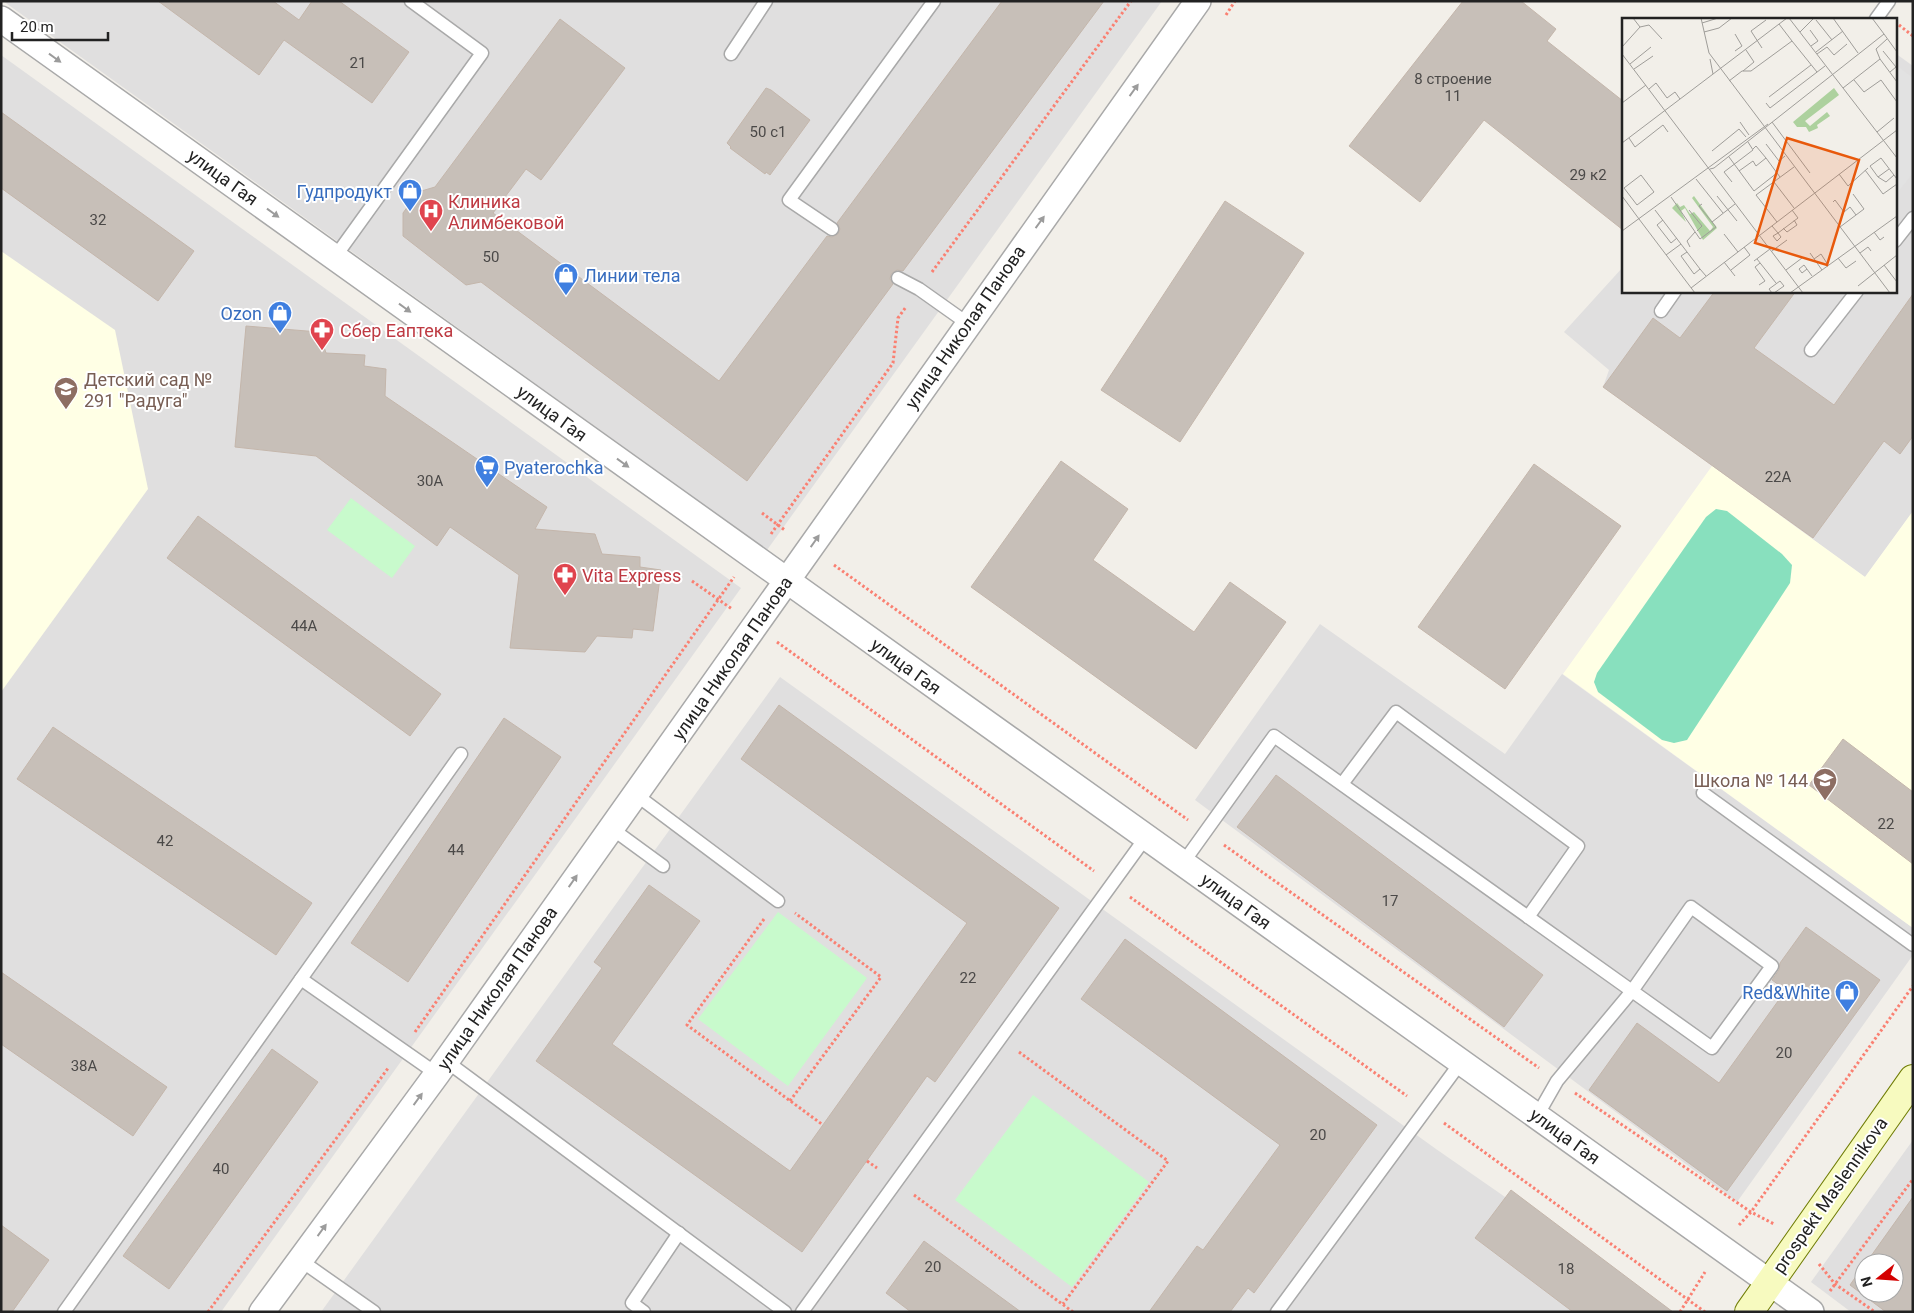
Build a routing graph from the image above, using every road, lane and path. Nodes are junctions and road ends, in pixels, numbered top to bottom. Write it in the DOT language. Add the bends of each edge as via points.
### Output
graph roads {
  1 [pos="411,1"];
  2 [pos="766,1"];
  3 [pos="934,1"];
  4 [pos="1131,1"];
  5 [pos="1198,1"];
  6 [pos="1889,1"];
  7 [pos="1877,18"];
  8 [pos="1,19"];
  9 [pos="1896,23"];
  10 [pos="1913,36"];
  11 [pos="731,54"];
  12 [pos="1913,218"];
  13 [pos="832,229"];
  14 [pos="1896,240"];
  15 [pos="335,257"];
  16 [pos="898,278"];
  17 [pos="919,289"];
  18 [pos="1674,292"];
  19 [pos="1855,292"];
  20 [pos="1661,311"];
  21 [pos="967,323"];
  22 [pos="1811,350"];
  23 [pos="762,513"];
  24 [pos="780,526"];
  25 [pos="810,548"];
  26 [pos="752,555"];
  27 [pos="787,580"];
  28 [pos="692,581"];
  29 [pos="717,599"];
  30 [pos="755,626"];
  31 [pos="461,754"];
  32 [pos="1342,784"];
  33 [pos="1703,793"];
  34 [pos="635,794"];
  35 [pos="611,828"];
  36 [pos="1204,831"];
  37 [pos="1146,837"];
  38 [pos="1183,863"];
  39 [pos="663,866"];
  40 [pos="1112,884"];
  41 [pos="778,901"];
  42 [pos="1528,917"];
  43 [pos="1913,945"];
  44 [pos="301,979"];
  45 [pos="1913,986"];
  46 [pos="1632,991"];
  47 [pos="1000,1038"];
  48 [pos="402,1050"];
  49 [pos="1461,1062"];
  50 [pos="441,1067"];
  51 [pos="1913,1079"];
  52 [pos="1557,1081"];
  53 [pos="790,1101"];
  54 [pos="1426,1110"];
  55 [pos="1537,1116"];
  56 [pos="823,1125"];
  57 [pos="867,1161"];
  58 [pos="1913,1179"];
  59 [pos="896,1182"];
  60 [pos="1752,1212"];
  61 [pos="679,1233"];
  62 [pos="1800,1239"];
  63 [pos="1719,1246"];
  64 [pos="300,1260"];
  65 [pos="1769,1282"];
  66 [pos="1835,1284"];
  67 [pos="1689,1300"];
  68 [pos="1063,1304"];
  69 [pos="1819,1305"];
  70 [pos="629,1307"];
  71 [pos="64,1312"];
  72 [pos="208,1312"];
  73 [pos="262,1312"];
  74 [pos="374,1312"];
  75 [pos="644,1312"];
  76 [pos="785,1312"];
  77 [pos="802,1312"];
  78 [pos="1073,1312"];
  79 [pos="1277,1312"];
  80 [pos="1680,1312"];
  81 [pos="1705,1312"];
  82 [pos="1749,1312"];
  83 [pos="1875,1312"];
  1 -- 15 [label="lane" via="482,53"];
  2 -- 11 [label="lane"];
  3 -- 13 [label="lane" via="789,200"];
  4 -- 17 [label="path"];
  21 -- 5 [label="street, улица Николая Панова, one-way"];
  6 -- 7 [label="lane"];
  8 -- 15 [label="street, улица Гая, one-way"];
  9 -- 10 [label="path"];
  12 -- 14 [label="lane"];
  15 -- 26 [label="street, улица Гая, one-way"];
  16 -- 17 [label="lane"];
  17 -- 21 [label="lane"];
  17 -- 24 [label="path" via="898,318 893,364"];
  18 -- 20 [label="lane"];
  19 -- 22 [label="lane"];
  25 -- 21 [label="street, улица Николая Панова, one-way"];
  23 -- 24 [label="path"];
  24 -- 25 [label="path"];
  24 -- 26 [label="path"];
  25 -- 27 [label="street, улица Николая Панова"];
  25 -- 36 [label="path"];
  26 -- 27 [label="street, улица Гая"];
  26 -- 29 [label="path"];
  27 -- 30 [label="street, улица Николая Панова"];
  27 -- 37 [label="street, улица Гая"];
  28 -- 29 [label="path"];
  29 -- 30 [label="path"];
  29 -- 48 [label="path"];
  30 -- 34 [label="street, улица Николая Панова"];
  30 -- 40 [label="path"];
  31 -- 44 [label="lane"];
  32 -- 36 [label="lane" via="1274,736"];
  32 -- 42 [label="lane"];
  32 -- 42 [label="lane" via="1396,712 1578,846"];
  33 -- 43 [label="lane"];
  34 -- 35 [label="street, улица Николая Панова"];
  34 -- 41 [label="lane"];
  35 -- 39 [label="lane"];
  50 -- 35 [label="street, улица Николая Панова, one-way"];
  36 -- 38 [label="lane"];
  36 -- 52 [label="path"];
  37 -- 38 [label="street, улица Гая"];
  37 -- 40 [label="lane"];
  38 -- 49 [label="street, улица Гая"];
  40 -- 47 [label="lane"];
  40 -- 54 [label="path"];
  41 -- 53 [label="path" via="881,977"];
  41 -- 53 [label="path" via="687,1025"];
  42 -- 46 [label="lane"];
  44 -- 48 [label="lane"];
  44 -- 71 [label="lane"];
  45 -- 60 [label="path"];
  46 -- 46 [label="lane" via="1692,907 1772,966 1712,1048"];
  46 -- 52 [label="lane"];
  47 -- 59 [label="lane"];
  47 -- 68 [label="path" via="1168,1160"];
  48 -- 50 [label="lane"];
  48 -- 72 [label="path"];
  49 -- 54 [label="lane"];
  49 -- 55 [label="street, улица Гая"];
  50 -- 61 [label="lane"];
  64 -- 50 [label="street, улица Николая Панова, one-way"];
  51 -- 62 [label="main road, prospekt Maslennikova"];
  52 -- 55 [label="lane"];
  52 -- 60 [label="path"];
  53 -- 56 [label="path"];
  54 -- 67 [label="path"];
  54 -- 79 [label="lane"];
  55 -- 63 [label="street, улица Гая"];
  57 -- 59 [label="path"];
  58 -- 66 [label="path"];
  59 -- 68 [label="path"];
  59 -- 77 [label="lane"];
  60 -- 62 [label="path"];
  60 -- 63 [label="path"];
  61 -- 70 [label="lane"];
  61 -- 76 [label="lane"];
  62 -- 65 [label="main road, prospekt Maslennikova"];
  62 -- 66 [label="path"];
  63 -- 65 [label="street, улица Гая"];
  63 -- 67 [label="path"];
  64 -- 73 [label="street, улица Николая Панова"];
  64 -- 74 [label="lane"];
  65 -- 69 [label="street, улица Гая"];
  65 -- 82 [label="main road, prospekt Maslennikova"];
  66 -- 69 [label="path"];
  66 -- 83 [label="path"];
  67 -- 80 [label="path"];
  67 -- 81 [label="path"];
  68 -- 78 [label="path"];
  70 -- 75 [label="lane"];
}
